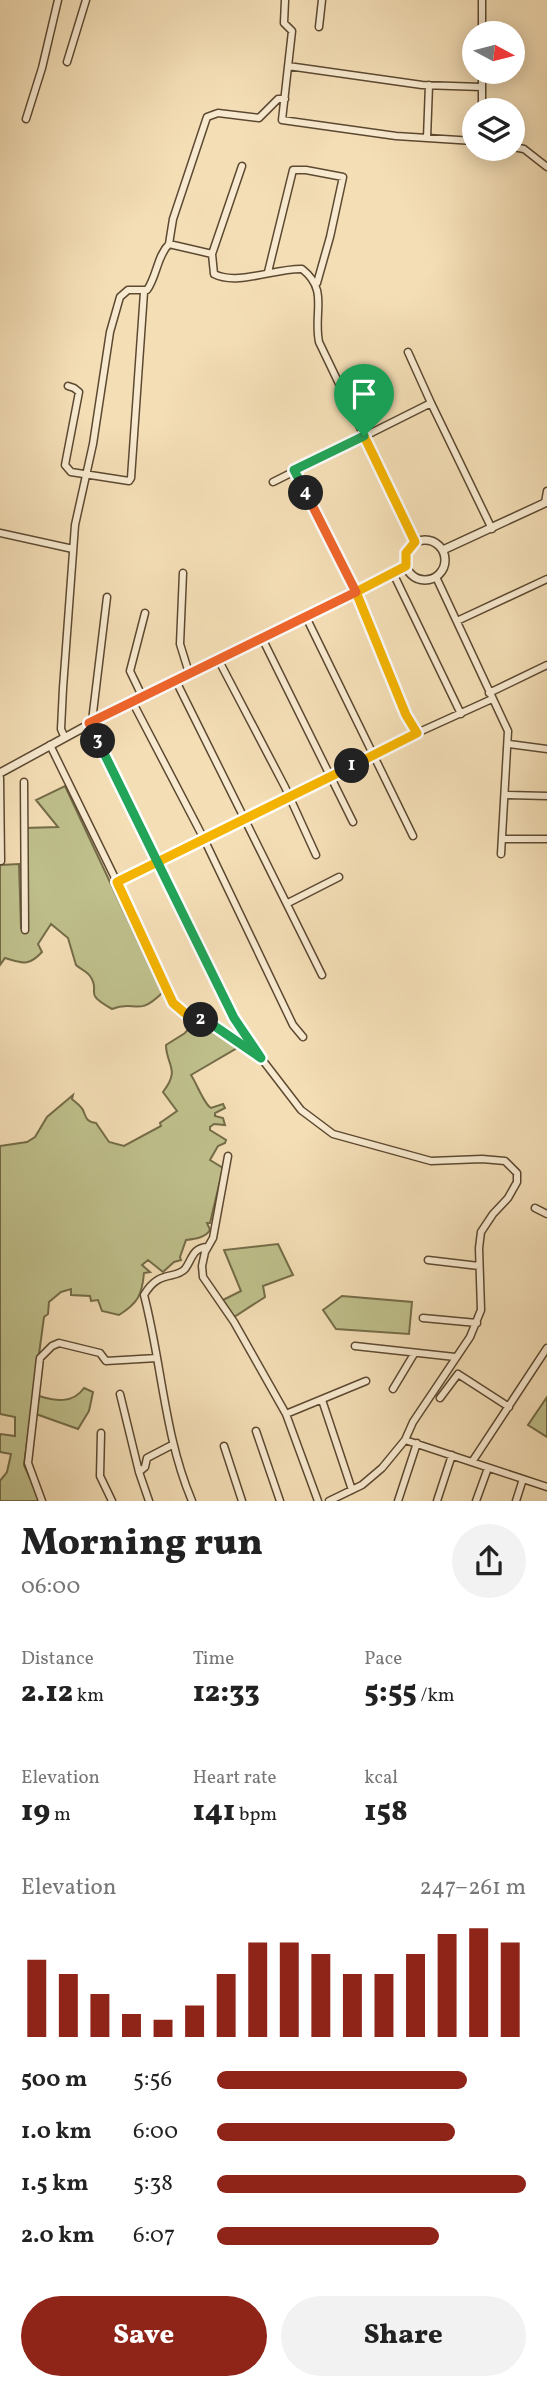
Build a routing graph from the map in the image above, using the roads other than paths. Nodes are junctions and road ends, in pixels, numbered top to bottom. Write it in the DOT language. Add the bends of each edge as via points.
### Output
graph roads {
  1 [pos="58,0"];
  2 [pos="86,0"];
  3 [pos="285,0"];
  4 [pos="322,0"];
  5 [pos="482,0"];
  6 [pos="482,21"];
  7 [pos="319,27"];
  8 [pos="67,62"];
  9 [pos="288,66"];
  10 [pos="429,85"];
  11 [pos="482,87"];
  12 [pos="482,98"];
  13 [pos="285,99"];
  14 [pos="26,119"];
  15 [pos="427,138"];
  16 [pos="462,140"];
  17 [pos="525,150"];
  18 [pos="242,166"];
  19 [pos="547,167"];
  20 [pos="169,244"];
  21 [pos="212,254"];
  22 [pos="268,272"];
  23 [pos="317,282"];
  24 [pos="144,292"];
  25 [pos="408,352"];
  26 [pos="68,386"];
  27 [pos="431,403"];
  28 [pos="364,436"];
  29 [pos="294,470"];
  30 [pos="85,475"];
  31 [pos="273,482"];
  32 [pos="547,491"];
  33 [pos="546,503"];
  34 [pos="492,529"];
  35 [pos="0,533"];
  36 [pos="415,542"];
  37 [pos="73,549"];
  38 [pos="443,550"];
  39 [pos="406,566"];
  40 [pos="183,573"];
  41 [pos="393,573"];
  42 [pos="436,577"];
  43 [pos="547,579"];
  44 [pos="356,592"];
  45 [pos="107,597"];
  46 [pos="145,613"];
  47 [pos="306,617"];
  48 [pos="457,621"];
  49 [pos="262,638"];
  50 [pos="218,659"];
  51 [pos="547,665"];
  52 [pos="190,673"];
  53 [pos="175,679"];
  54 [pos="142,696"];
  55 [pos="491,696"];
  56 [pos="132,701"];
  57 [pos="461,714"];
  58 [pos="91,722"];
  59 [pos="417,733"];
  60 [pos="64,736"];
  61 [pos="509,744"];
  62 [pos="50,745"];
  63 [pos="547,749"];
  64 [pos="373,755"];
  65 [pos="0,775"];
  66 [pos="331,776"];
  67 [pos="24,782"];
  68 [pos="506,795"];
  69 [pos="547,796"];
  70 [pos="289,797"];
  71 [pos="246,819"];
  72 [pos="353,822"];
  73 [pos="413,836"];
  74 [pos="503,838"];
  75 [pos="204,839"];
  76 [pos="547,839"];
  77 [pos="501,854"];
  78 [pos="316,855"];
  79 [pos="1,861"];
  80 [pos="156,863"];
  81 [pos="339,877"];
  82 [pos="117,882"];
  83 [pos="288,903"];
  84 [pos="25,930"];
  85 [pos="322,975"];
  86 [pos="303,1037"];
  87 [pos="261,1058"];
  88 [pos="228,1156"];
  89 [pos="535,1208"];
  90 [pos="547,1214"];
  91 [pos="206,1247"];
  92 [pos="428,1260"];
  93 [pos="480,1266"];
  94 [pos="424,1318"];
  95 [pos="477,1323"];
  96 [pos="355,1346"];
  97 [pos="547,1348"];
  98 [pos="414,1354"];
  99 [pos="455,1357"];
  100 [pos="157,1358"];
  101 [pos="366,1381"];
  102 [pos="393,1389"];
  103 [pos="120,1394"];
  104 [pos="440,1398"];
  105 [pos="322,1400"];
  106 [pos="509,1407"];
  107 [pos="286,1414"];
  108 [pos="256,1431"];
  109 [pos="101,1433"];
  110 [pos="405,1440"];
  111 [pos="417,1443"];
  112 [pos="172,1445"];
  113 [pos="224,1446"];
  114 [pos="452,1455"];
  115 [pos="136,1456"];
  116 [pos="147,1458"];
  117 [pos="472,1462"];
  118 [pos="488,1468"];
  119 [pos="139,1472"];
  120 [pos="523,1479"];
  121 [pos="547,1488"];
  122 [pos="352,1490"];
  123 [pos="42,1501"];
  124 [pos="112,1501"];
  125 [pos="149,1501"];
  126 [pos="192,1501"];
  127 [pos="242,1501"];
  128 [pos="281,1501"];
  129 [pos="318,1501"];
  130 [pos="329,1501"];
  131 [pos="398,1501"];
  132 [pos="437,1501"];
  133 [pos="476,1501"];
  134 [pos="516,1501"];
  1 -- 14 [label="street"];
  2 -- 8 [label="street"];
  3 -- 9 [label="street" via="284,23 292,31"];
  4 -- 7 [label="street"];
  5 -- 6 [label="street"];
  9 -- 10 [label="street"];
  9 -- 13 [label="street"];
  10 -- 11 [label="street"];
  10 -- 15 [label="street"];
  11 -- 12 [label="street"];
  13 -- 15 [label="street" via="282,120"];
  13 -- 20 [label="street" via="278,99 259,118 218,113 207,117"];
  15 -- 16 [label="street"];
  17 -- 19 [label="street"];
  18 -- 21 [label="street"];
  20 -- 21 [label="street"];
  20 -- 24 [label="street"];
  21 -- 22 [label="street" via="212,268 218,276"];
  22 -- 23 [label="street" via="302,269"];
  22 -- 23 [label="street" via="293,170 344,177"];
  23 -- 28 [label="street" via="319,342"];
  24 -- 30 [label="street" via="128,290 117,306"];
  24 -- 30 [label="street" via="131,478"];
  25 -- 27 [label="street"];
  26 -- 30 [label="street" via="79,392 65,467"];
  27 -- 28 [label="street"];
  27 -- 34 [label="street"];
  28 -- 29 [label="street"];
  28 -- 36 [label="street"];
  29 -- 31 [label="street"];
  29 -- 44 [label="street"];
  30 -- 37 [label="street"];
  32 -- 33 [label="street"];
  33 -- 34 [label="street"];
  34 -- 38 [label="street"];
  35 -- 37 [label="street"];
  36 -- 38 [label="street" via="433,541"];
  36 -- 39 [label="street" via="406,553"];
  37 -- 60 [label="street" via="62,702"];
  38 -- 42 [label="street" via="445,562"];
  39 -- 41 [label="street"];
  39 -- 42 [label="street" via="418,579"];
  40 -- 52 [label="street" via="180,644"];
  41 -- 44 [label="street"];
  41 -- 57 [label="street"];
  42 -- 48 [label="street"];
  43 -- 48 [label="street"];
  44 -- 47 [label="street"];
  44 -- 59 [label="street"];
  45 -- 58 [label="street"];
  46 -- 54 [label="street" via="130,671"];
  47 -- 49 [label="street"];
  47 -- 64 [label="street"];
  48 -- 55 [label="street"];
  49 -- 50 [label="street"];
  49 -- 66 [label="street"];
  50 -- 52 [label="street"];
  50 -- 70 [label="street"];
  51 -- 55 [label="street"];
  52 -- 53 [label="street"];
  53 -- 54 [label="street"];
  53 -- 71 [label="street"];
  54 -- 56 [label="street"];
  55 -- 57 [label="street"];
  55 -- 61 [label="street" via="508,731"];
  56 -- 58 [label="street"];
  56 -- 75 [label="street"];
  57 -- 59 [label="street"];
  58 -- 60 [label="street"];
  58 -- 80 [label="street"];
  59 -- 64 [label="street"];
  60 -- 62 [label="street"];
  61 -- 63 [label="street"];
  61 -- 68 [label="street"];
  62 -- 65 [label="street"];
  62 -- 82 [label="street"];
  64 -- 66 [label="street"];
  64 -- 73 [label="street"];
  65 -- 79 [label="street"];
  66 -- 70 [label="street"];
  66 -- 72 [label="street"];
  67 -- 84 [label="street"];
  68 -- 69 [label="street"];
  68 -- 74 [label="street"];
  70 -- 71 [label="street"];
  70 -- 78 [label="street"];
  71 -- 75 [label="street"];
  71 -- 83 [label="street"];
  74 -- 76 [label="street"];
  74 -- 77 [label="street"];
  75 -- 80 [label="street"];
  75 -- 86 [label="street" via="281,1002"];
  80 -- 82 [label="street"];
  80 -- 87 [label="street" via="234,1018"];
  81 -- 83 [label="street"];
  82 -- 87 [label="street" via="173,1003"];
  83 -- 85 [label="street"];
  87 -- 93 [label="street" via="301,1110 333,1134 431,1161 505,1161 517,1173 517,1182 481,1232"];
  88 -- 91 [label="street" via="213,1238"];
  89 -- 90 [label="street"];
  91 -- 100 [label="street" via="195,1252 185,1269 150,1284 144,1295"];
  91 -- 107 [label="street" via="203,1277"];
  92 -- 93 [label="street"];
  93 -- 95 [label="street"];
  94 -- 95 [label="street"];
  95 -- 99 [label="street"];
  96 -- 98 [label="street"];
  97 -- 106 [label="street"];
  98 -- 99 [label="street"];
  98 -- 102 [label="street"];
  99 -- 110 [label="street"];
  100 -- 112 [label="street"];
  100 -- 123 [label="street" via="106,1361 100,1353 59,1343 45,1352 40,1359 28,1463"];
  101 -- 105 [label="street"];
  103 -- 115 [label="street"];
  104 -- 106 [label="street" via="458,1374"];
  105 -- 107 [label="street"];
  105 -- 122 [label="street"];
  106 -- 117 [label="street"];
  107 -- 129 [label="street"];
  108 -- 128 [label="street"];
  109 -- 124 [label="street" via="100,1476"];
  110 -- 111 [label="street"];
  110 -- 122 [label="street" via="372,1478"];
  111 -- 114 [label="street"];
  111 -- 131 [label="street"];
  112 -- 116 [label="street"];
  112 -- 126 [label="street"];
  113 -- 127 [label="street"];
  114 -- 117 [label="street"];
  114 -- 132 [label="street"];
  115 -- 116 [label="street"];
  115 -- 119 [label="street"];
  116 -- 119 [label="street"];
  117 -- 118 [label="street"];
  118 -- 120 [label="street"];
  118 -- 133 [label="street"];
  119 -- 125 [label="street"];
  120 -- 121 [label="street"];
  120 -- 134 [label="street"];
  122 -- 130 [label="street"];
}
